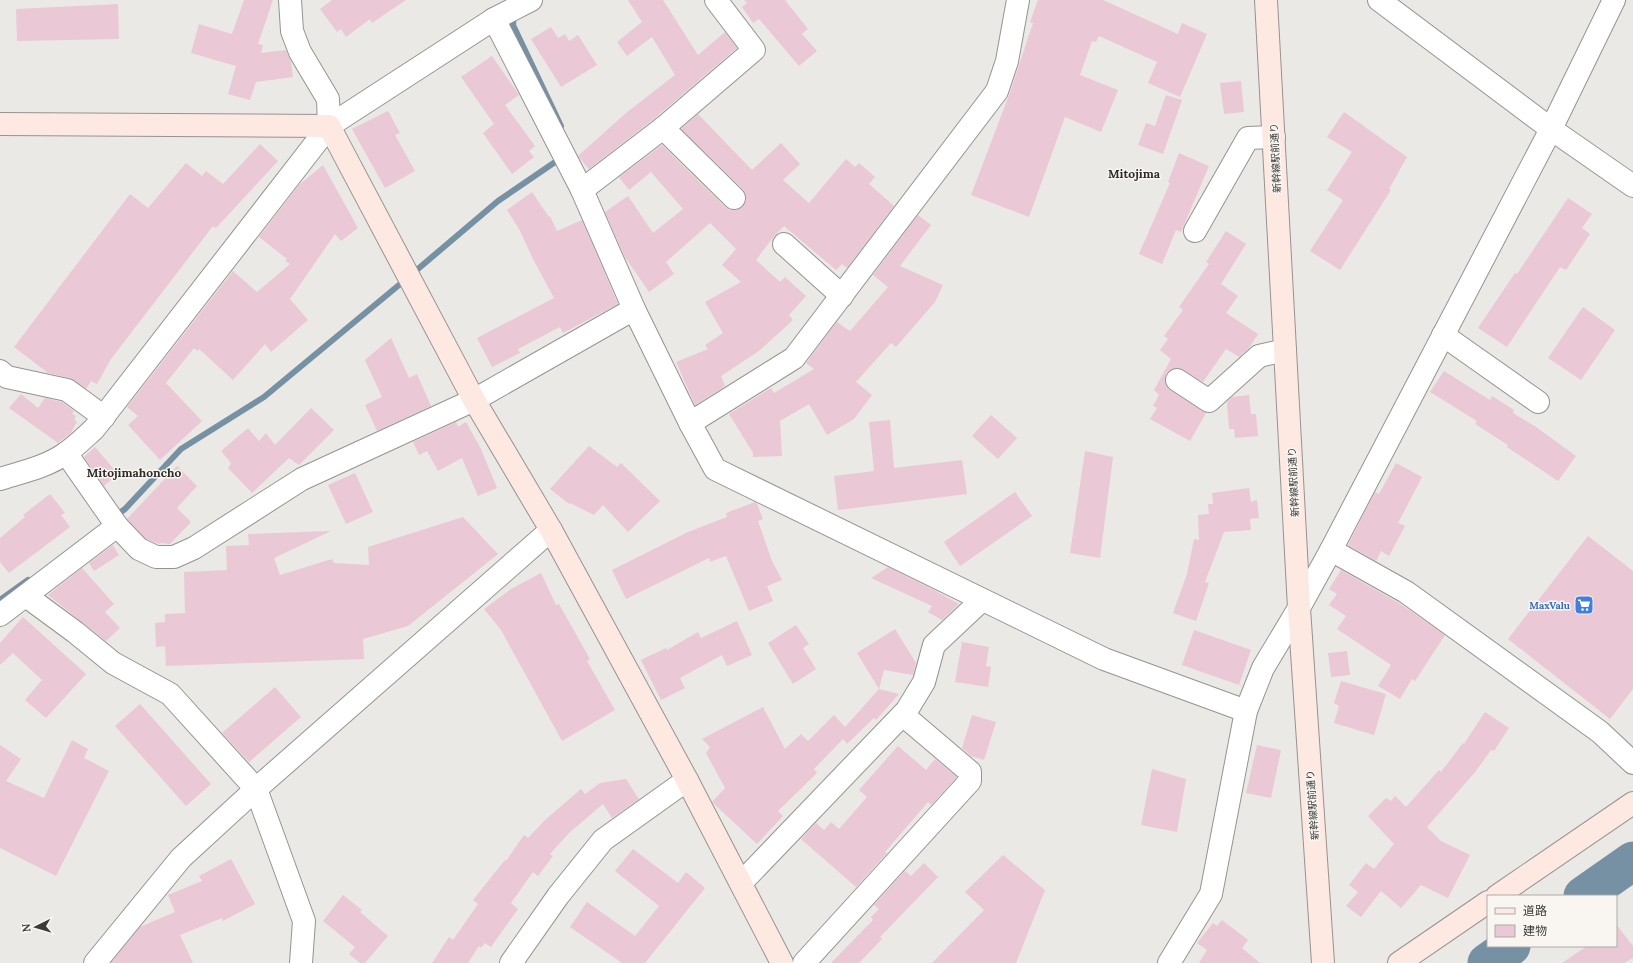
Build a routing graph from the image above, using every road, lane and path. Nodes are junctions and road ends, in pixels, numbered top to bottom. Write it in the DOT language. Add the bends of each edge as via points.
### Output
graph roads {
  1 [pos="290,0"];
  2 [pos="716,0"];
  3 [pos="1018,0"];
  4 [pos="1266,0"];
  5 [pos="1379,0"];
  6 [pos="1614,0"];
  7 [pos="529,1"];
  8 [pos="494,19"];
  9 [pos="1,125"];
  10 [pos="329,126"];
  11 [pos="663,128"];
  12 [pos="1551,129"];
  13 [pos="1274,137"];
  14 [pos="1633,186"];
  15 [pos="582,190"];
  16 [pos="734,198"];
  17 [pos="1195,231"];
  18 [pos="784,244"];
  19 [pos="842,296"];
  20 [pos="634,309"];
  21 [pos="1444,335"];
  22 [pos="1285,350"];
  23 [pos="0,371"];
  24 [pos="1177,380"];
  25 [pos="474,400"];
  26 [pos="1538,402"];
  27 [pos="104,417"];
  28 [pos="690,423"];
  29 [pos="66,453"];
  30 [pos="0,479"];
  31 [pos="117,526"];
  32 [pos="551,530"];
  33 [pos="1331,550"];
  34 [pos="26,596"];
  35 [pos="982,600"];
  36 [pos="1299,608"];
  37 [pos="0,615"];
  38 [pos="1246,711"];
  39 [pos="903,715"];
  40 [pos="1633,763"];
  41 [pos="687,780"];
  42 [pos="256,788"];
  43 [pos="1633,804"];
  44 [pos="741,883"];
  45 [pos="1498,895"];
  46 [pos="1487,903"];
  47 [pos="95,963"];
  48 [pos="301,963"];
  49 [pos="511,963"];
  50 [pos="782,963"];
  51 [pos="804,963"];
  52 [pos="1170,963"];
  53 [pos="1323,963"];
  54 [pos="1399,963"];
  1 -- 10 [label="street" via="292,31 300,52 328,99"];
  2 -- 11 [label="street" via="754,50"];
  3 -- 19 [label="street" via="1007,61 997,90"];
  4 -- 13 [label="street, 新幹線駅前通り"];
  5 -- 12 [label="street"];
  6 -- 12 [label="street"];
  7 -- 8 [label="street"];
  8 -- 10 [label="street"];
  8 -- 15 [label="street"];
  9 -- 10 [label="street"];
  10 -- 25 [label="street"];
  10 -- 27 [label="street"];
  11 -- 15 [label="street"];
  11 -- 16 [label="street"];
  12 -- 14 [label="street"];
  12 -- 21 [label="street"];
  13 -- 17 [label="street" via="1248,138"];
  13 -- 22 [label="street, 新幹線駅前通り"];
  15 -- 20 [label="street"];
  18 -- 19 [label="street"];
  19 -- 28 [label="street" via="794,358"];
  20 -- 25 [label="street"];
  20 -- 28 [label="street"];
  21 -- 26 [label="street"];
  21 -- 33 [label="street"];
  22 -- 24 [label="street" via="1259,356 1209,401"];
  22 -- 36 [label="street, 新幹線駅前通り"];
  23 -- 27 [label="street" via="7,377 67,390"];
  25 -- 31 [label="street" via="302,479 194,548 174,557 156,557 139,549"];
  25 -- 32 [label="street"];
  27 -- 29 [label="street"];
  28 -- 35 [label="street" via="715,469"];
  29 -- 30 [label="street" via="32,470"];
  29 -- 31 [label="street"];
  31 -- 34 [label="street"];
  32 -- 41 [label="street"];
  32 -- 42 [label="street"];
  33 -- 36 [label="street"];
  33 -- 40 [label="street" via="1406,592 1600,732"];
  34 -- 37 [label="street"];
  34 -- 42 [label="street" via="113,663 170,694"];
  35 -- 38 [label="street" via="1104,659"];
  35 -- 39 [label="street" via="934,645 924,682"];
  36 -- 38 [label="street" via="1263,668"];
  36 -- 53 [label="street, 新幹線駅前通り"];
  38 -- 52 [label="street" via="1211,894"];
  39 -- 44 [label="street"];
  39 -- 51 [label="street" via="970,772 970,781"];
  41 -- 44 [label="street"];
  41 -- 49 [label="street" via="603,840 558,896"];
  42 -- 47 [label="street" via="181,858"];
  42 -- 48 [label="street" via="304,922"];
  43 -- 45 [label="street"];
  44 -- 50 [label="street"];
  46 -- 54 [label="street"];
}
